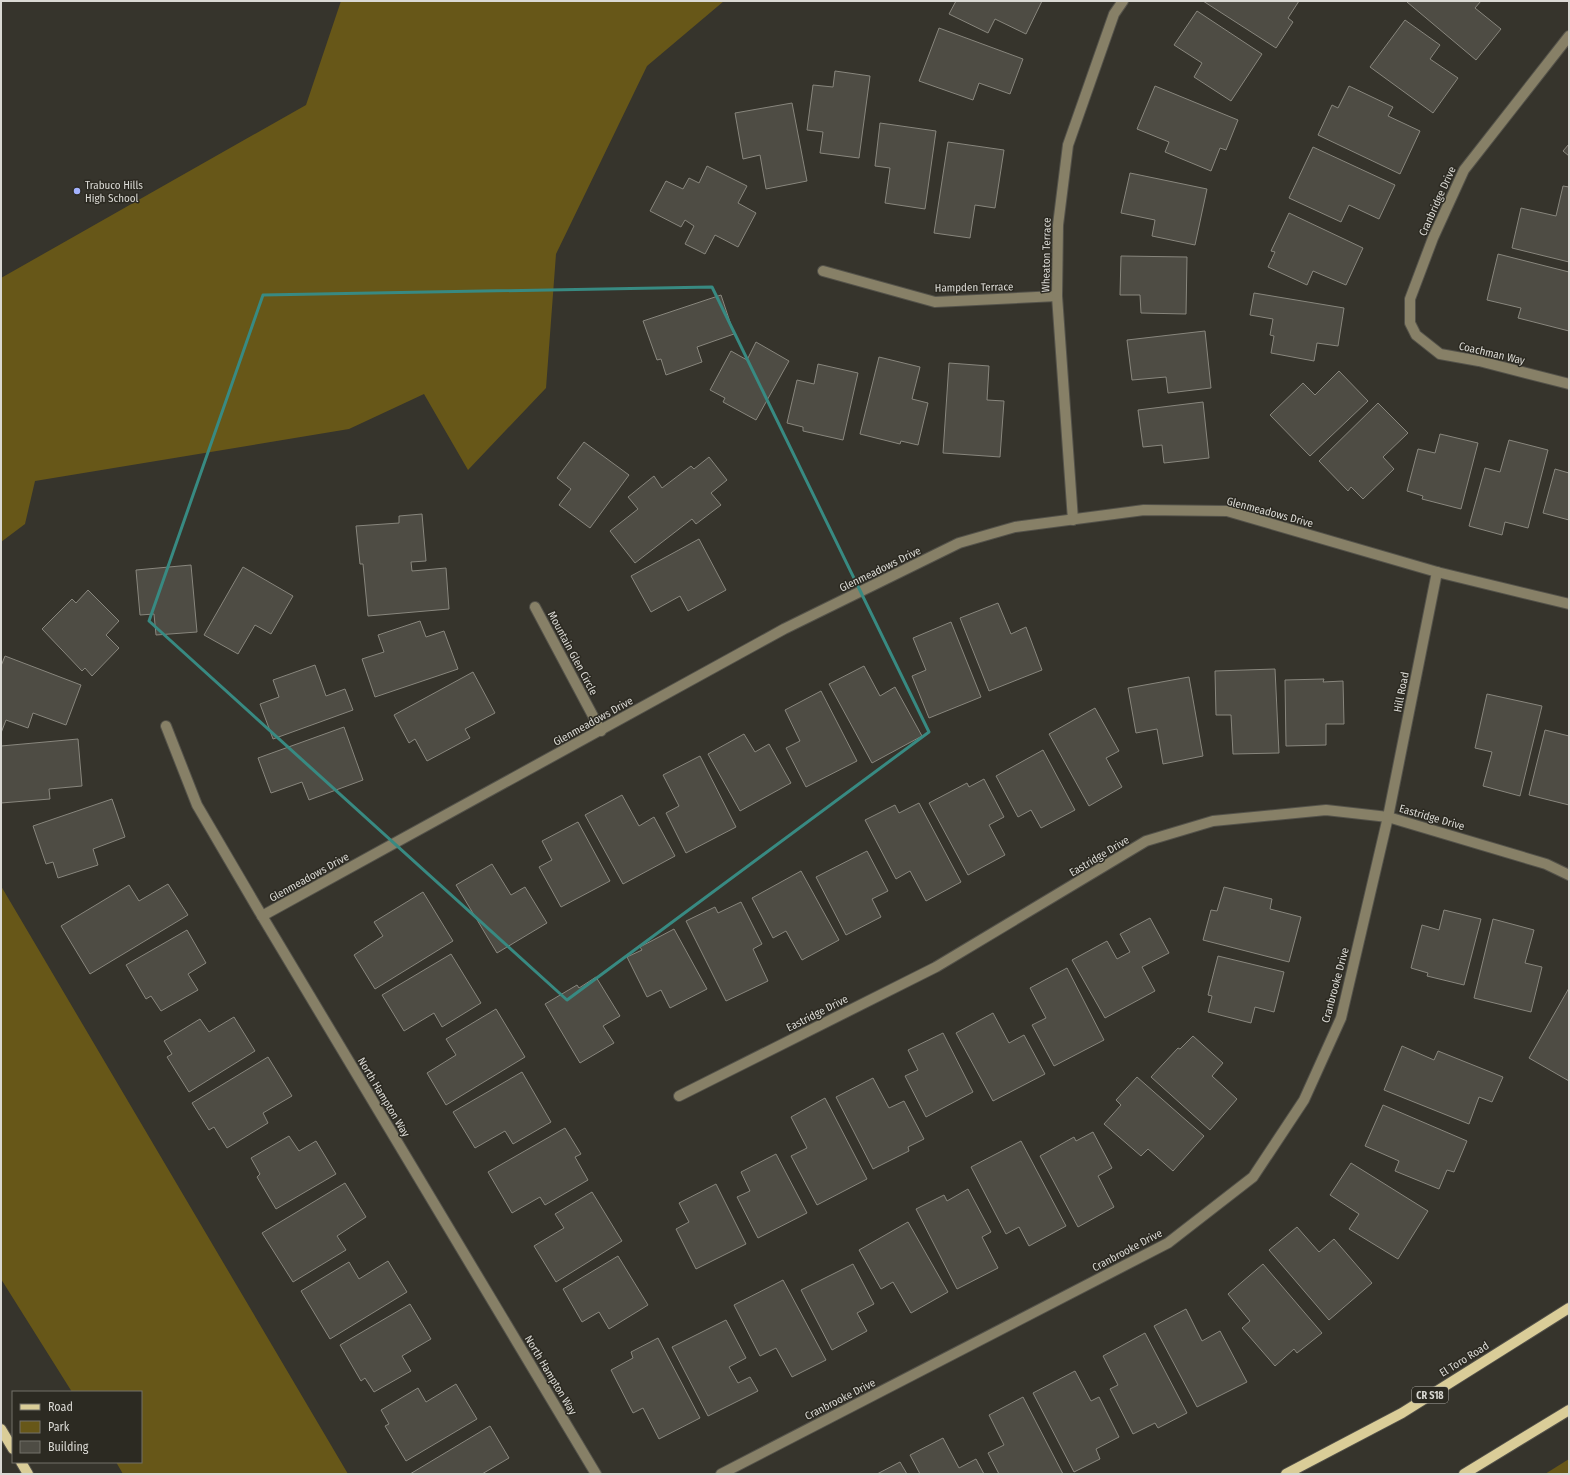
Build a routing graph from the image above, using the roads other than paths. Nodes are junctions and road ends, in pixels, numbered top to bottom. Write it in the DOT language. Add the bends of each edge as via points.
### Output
graph roads {
  1 [pos="1124,1"];
  2 [pos="1569,36"];
  3 [pos="823,271"];
  4 [pos="1057,296"];
  5 [pos="1416,335"];
  6 [pos="1569,384"];
  7 [pos="1073,520"];
  8 [pos="1437,572"];
  9 [pos="1569,604"];
  10 [pos="535,607"];
  11 [pos="166,726"];
  12 [pos="601,731"];
  13 [pos="1388,817"];
  14 [pos="1569,875"];
  15 [pos="262,916"];
  16 [pos="679,1096"];
  17 [pos="1569,1308"];
  18 [pos="1569,1410"];
  19 [pos="1,1430"];
  20 [pos="12,1447"];
  21 [pos="22,1463"];
  22 [pos="28,1474"];
  23 [pos="596,1474"];
  24 [pos="721,1474"];
  25 [pos="1286,1474"];
  26 [pos="1464,1474"];
  1 -- 4 [label="street, Wheaton Terrace" via="1114,14 1068,145 1058,225"];
  2 -- 5 [label="street, Cranbridge Drive" via="1464,170 1433,238 1410,299 1410,323"];
  3 -- 4 [label="street, Hampden Terrace" via="935,302"];
  4 -- 7 [label="street, Wheaton Terrace"];
  5 -- 6 [label="street, Coachman Way" via="1440,354 1479,361"];
  7 -- 8 [label="street, Glenmeadows Drive" via="1144,510 1227,512"];
  7 -- 12 [label="street, Glenmeadows Drive" via="1015,527 959,543 784,629"];
  8 -- 9 [label="street, Glenmeadows Drive"];
  8 -- 13 [label="street, Hill Road"];
  10 -- 12 [label="street, Mountain Glen Circle"];
  11 -- 15 [label="street, North Hampton Way" via="197,805"];
  12 -- 15 [label="street, Glenmeadows Drive"];
  13 -- 14 [label="street, Eastridge Drive" via="1546,864"];
  13 -- 16 [label="street, Eastridge Drive" via="1326,810 1263,815 1213,821 1146,841 936,967"];
  13 -- 24 [label="street, Cranbrooke Drive" via="1341,1018 1304,1100 1253,1177 1168,1243"];
  15 -- 23 [label="street, North Hampton Way"];
  17 -- 25 [label="main road, El Toro Road / CR S18" via="1402,1412"];
  18 -- 26 [label="main road"];
  19 -- 20 [label="main road"];
  21 -- 22 [label="main road"];
}
